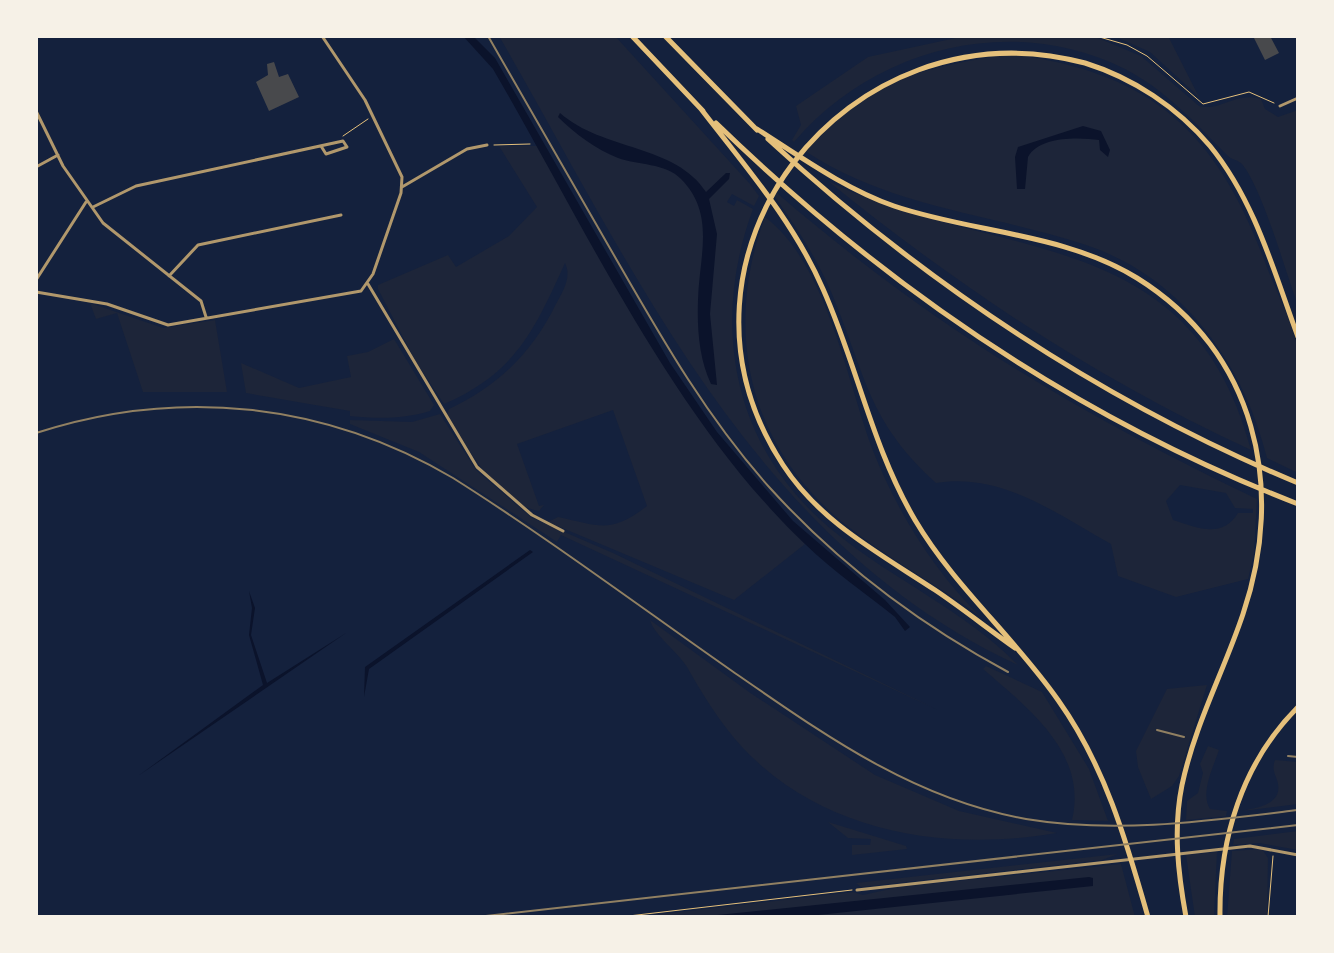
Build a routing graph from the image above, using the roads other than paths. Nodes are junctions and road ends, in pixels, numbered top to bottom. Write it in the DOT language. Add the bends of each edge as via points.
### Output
graph roads {
  1 [pos="322,36"];
  2 [pos="632,36"];
  3 [pos="665,36"];
  4 [pos="1298,98"];
  5 [pos="1280,106"];
  6 [pos="701,109"];
  7 [pos="36,111"];
  8 [pos="757,129"];
  9 [pos="487,145"];
  10 [pos="321,146"];
  11 [pos="58,155"];
  12 [pos="36,167"];
  13 [pos="402,187"];
  14 [pos="86,202"];
  15 [pos="93,207"];
  16 [pos="341,215"];
  17 [pos="169,276"];
  18 [pos="36,280"];
  19 [pos="368,284"];
  20 [pos="36,292"];
  21 [pos="206,317"];
  22 [pos="1298,337"];
  23 [pos="1298,483"];
  24 [pos="1298,504"];
  25 [pos="563,531"];
  26 [pos="1015,648"];
  27 [pos="1298,707"];
  28 [pos="1298,855"];
  29 [pos="857,890"];
  30 [pos="1148,917"];
  31 [pos="1186,917"];
  32 [pos="1220,917"];
  1 -- 13 [label="street" via="374,116 400,168"];
  2 -- 6 [label="highway"];
  3 -- 8 [label="highway"];
  4 -- 5 [label="street"];
  6 -- 24 [label="highway" via="869,258 1016,361 1135,431"];
  6 -- 26 [label="highway" via="783,216 816,272 879,446 914,519"];
  7 -- 11 [label="street"];
  8 -- 23 [label="highway" via="893,246 1027,339 1168,423"];
  8 -- 31 [label="highway" via="862,193 912,211 1066,247 1137,278 1179,310 1212,348 1239,393 1261,473 1263,526 1252,585 1191,747 1179,802 1179,873"];
  9 -- 13 [label="street" via="467,149"];
  10 -- 10 [label="street" via="326,154 346,149 345,142"];
  10 -- 15 [label="street" via="136,186"];
  11 -- 12 [label="street"];
  11 -- 14 [label="street"];
  13 -- 19 [label="street"];
  14 -- 15 [label="street"];
  14 -- 18 [label="street"];
  15 -- 17 [label="street" via="108,228"];
  16 -- 17 [label="street" via="198,245"];
  17 -- 21 [label="street" via="201,301"];
  19 -- 21 [label="street" via="349,296"];
  19 -- 25 [label="street" via="477,467 532,515"];
  20 -- 21 [label="street" via="107,304 168,325"];
  22 -- 26 [label="highway" via="1254,220 1221,161 1174,111 1113,73 1030,52 950,56 881,82 814,132 778,179 754,228 740,281 740,352 753,405 782,464 808,498 845,531"];
  26 -- 30 [label="highway" via="1078,730 1116,809"];
  27 -- 32 [label="highway" via="1266,747 1237,801 1222,869"];
  28 -- 29 [label="street" via="1246,846"];
}
